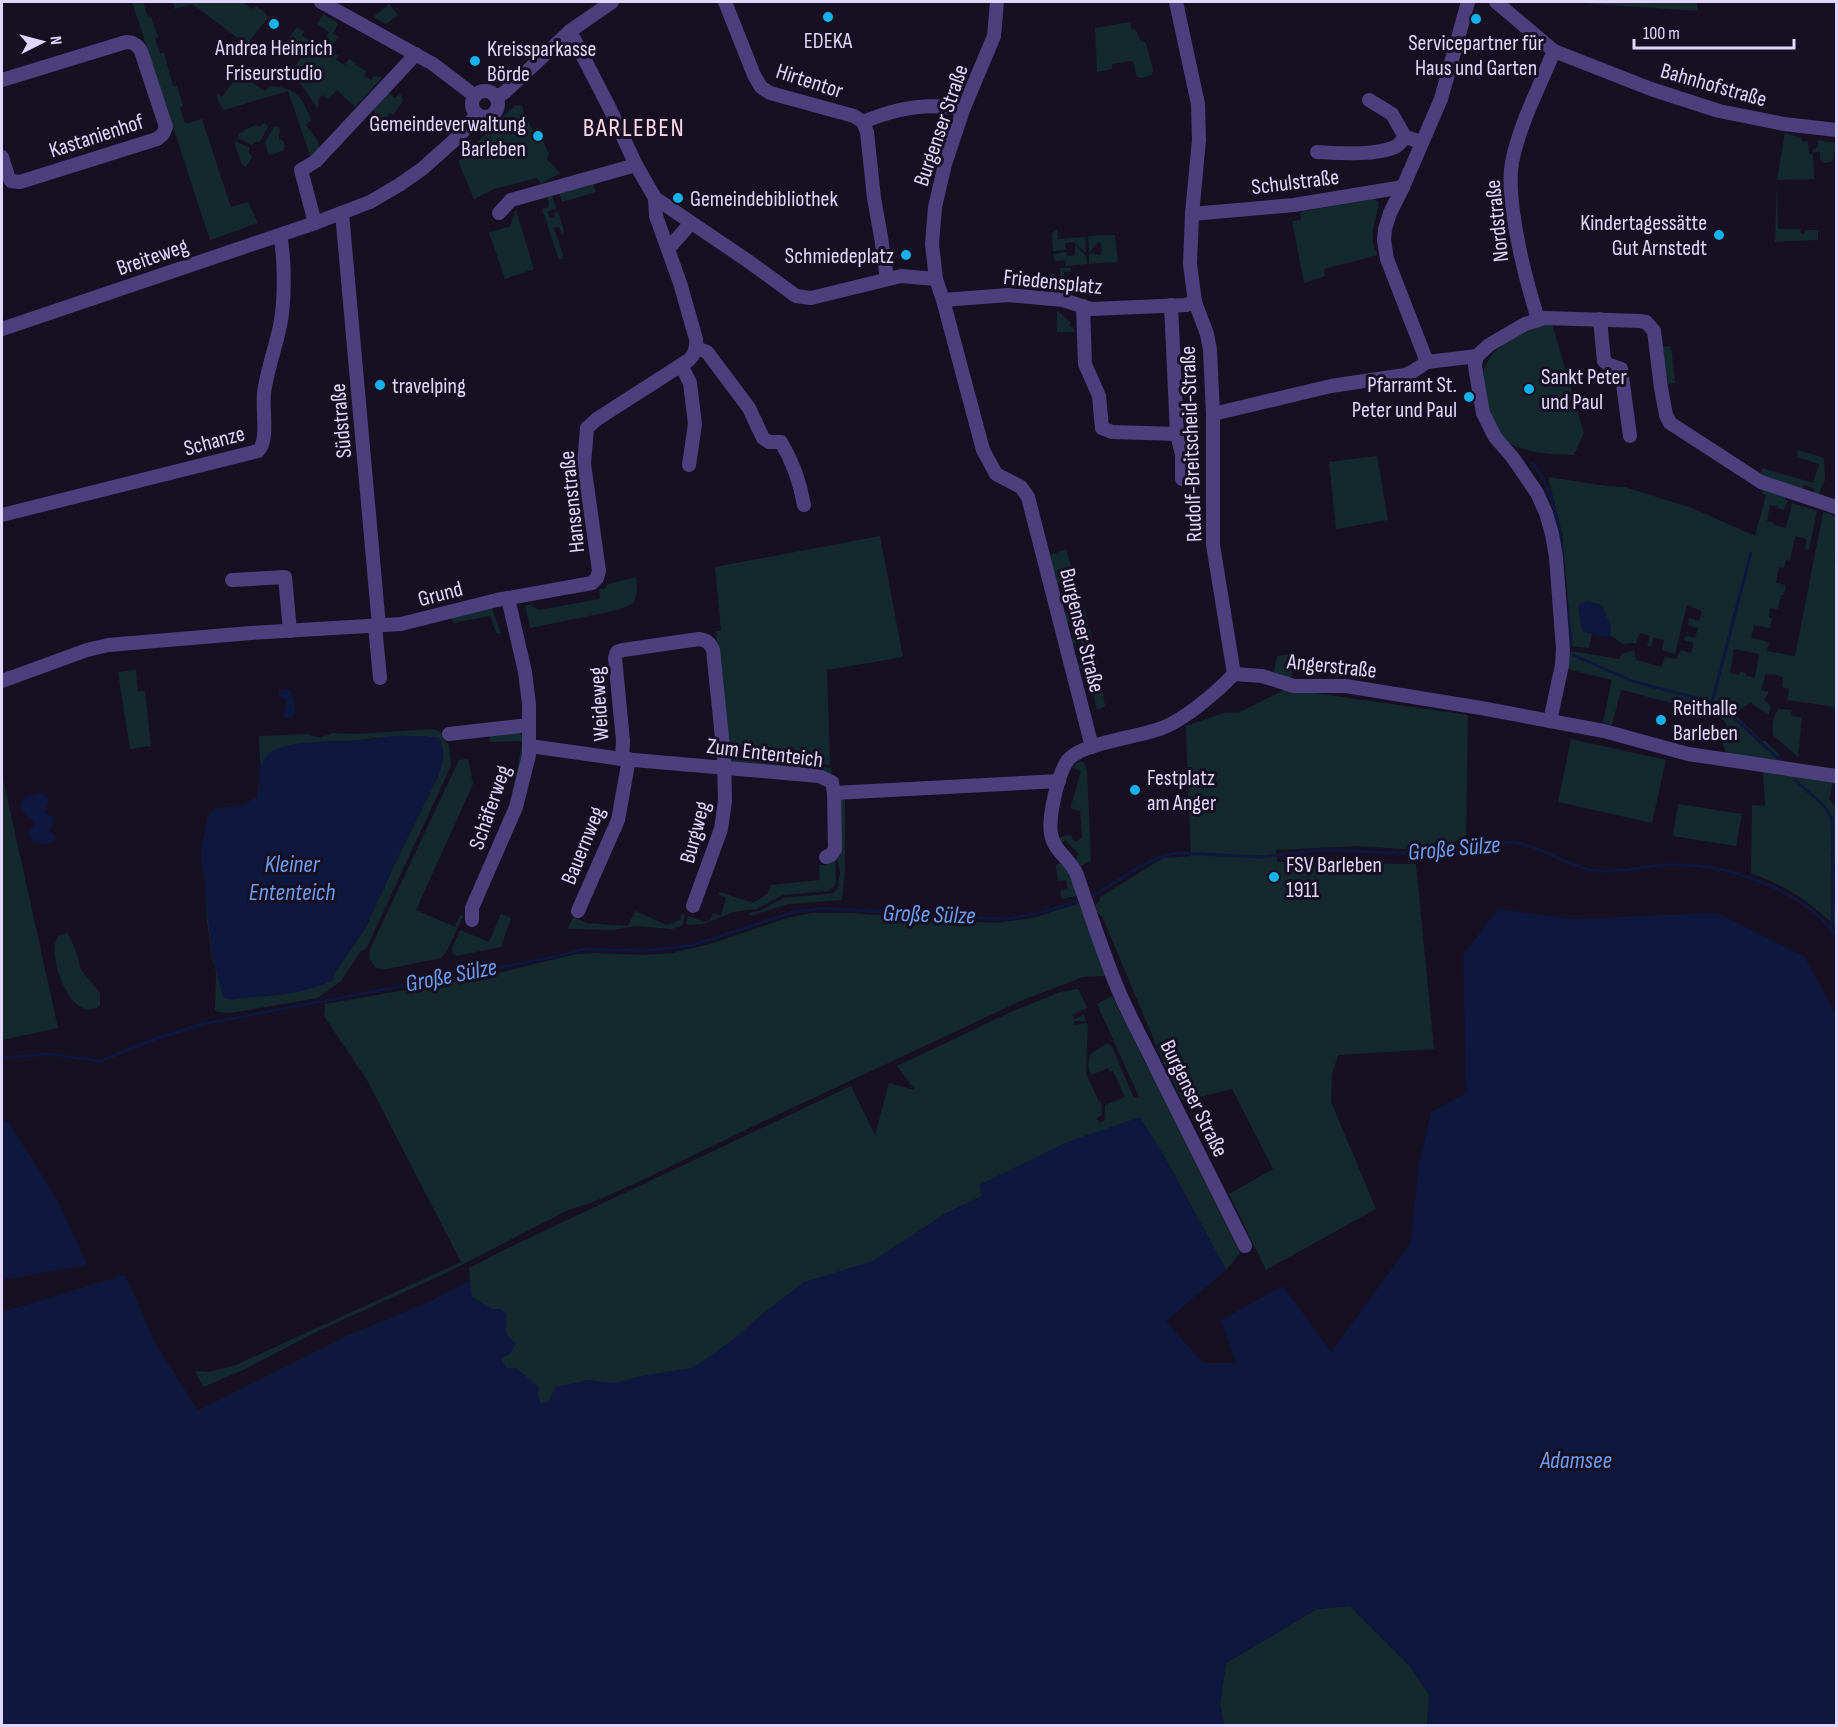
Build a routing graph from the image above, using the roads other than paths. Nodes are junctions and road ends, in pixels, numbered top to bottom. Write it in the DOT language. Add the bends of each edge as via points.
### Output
graph roads {
  1 [pos="321,2"];
  2 [pos="612,2"];
  3 [pos="725,2"];
  4 [pos="997,2"];
  5 [pos="1176,2"];
  6 [pos="1467,2"];
  7 [pos="1496,2"];
  8 [pos="570,31"];
  9 [pos="1554,51"];
  10 [pos="416,54"];
  11 [pos="2,80"];
  12 [pos="475,96"];
  13 [pos="497,97"];
  14 [pos="1369,100"];
  15 [pos="963,110"];
  16 [pos="477,114"];
  17 [pos="863,122"];
  18 [pos="1836,130"];
  19 [pos="1405,137"];
  20 [pos="1422,142"];
  21 [pos="1317,152"];
  22 [pos="2,157"];
  23 [pos="636,165"];
  24 [pos="1403,187"];
  25 [pos="655,198"];
  26 [pos="342,213"];
  27 [pos="500,213"];
  28 [pos="1192,214"];
  29 [pos="315,223"];
  30 [pos="690,223"];
  31 [pos="280,235"];
  32 [pos="668,249"];
  33 [pos="887,279"];
  34 [pos="936,279"];
  35 [pos="943,300"];
  36 [pos="1195,302"];
  37 [pos="1171,305"];
  38 [pos="1083,306"];
  39 [pos="1538,319"];
  40 [pos="1600,319"];
  41 [pos="2,329"];
  42 [pos="696,348"];
  43 [pos="1477,356"];
  44 [pos="1427,362"];
  45 [pos="681,365"];
  46 [pos="1213,414"];
  47 [pos="1177,434"];
  48 [pos="1630,436"];
  49 [pos="690,465"];
  50 [pos="1182,478"];
  51 [pos="804,505"];
  52 [pos="1836,507"];
  53 [pos="2,515"];
  54 [pos="597,578"];
  55 [pos="232,580"];
  56 [pos="508,598"];
  57 [pos="377,626"];
  58 [pos="290,631"];
  59 [pos="1234,674"];
  60 [pos="380,678"];
  61 [pos="2,681"];
  62 [pos="1550,721"];
  63 [pos="529,725"];
  64 [pos="449,734"];
  65 [pos="530,746"];
  66 [pos="1092,747"];
  67 [pos="626,759"];
  68 [pos="724,768"];
  69 [pos="1836,777"];
  70 [pos="1059,781"];
  71 [pos="834,793"];
  72 [pos="826,857"];
  73 [pos="693,906"];
  74 [pos="578,911"];
  75 [pos="472,920"];
  76 [pos="1245,1246"];
  1 -- 10 [label="street"];
  2 -- 8 [label="street, Breiteweg"];
  3 -- 17 [label="street, Hirtentor" via="761,87"];
  4 -- 15 [label="street, Burgenser Straße" via="994,36"];
  5 -- 28 [label="street, Rudolf-Breitscheid-Straße" via="1198,104"];
  6 -- 20 [label="street" via="1441,99"];
  7 -- 9 [label="street, Bahnhofstraße"];
  8 -- 13 [label="street, Breiteweg"];
  8 -- 23 [label="street"];
  9 -- 18 [label="street, Bahnhofstraße" via="1719,111"];
  9 -- 39 [label="street, Nordstraße" via="1525,118 1511,173 1516,240"];
  10 -- 12 [label="street"];
  10 -- 29 [label="street" via="316,161 301,170"];
  11 -- 22 [label="street, Kastanienhof" via="126,42 135,44 141,51 166,127 157,139 16,182 8,176"];
  12 -- 13 [label="street" via="486,91"];
  12 -- 16 [label="street" via="472,106"];
  13 -- 16 [label="street, Breiteweg" via="499,106 494,114"];
  14 -- 19 [label="street" via="1392,114"];
  15 -- 17 [label="street, Hirtentor" via="940,106 903,108"];
  15 -- 34 [label="street, Burgenser Straße" via="934,207"];
  16 -- 26 [label="street, Breiteweg" via="459,136 416,174 379,198"];
  17 -- 33 [label="street, Hirtentor"];
  19 -- 20 [label="street"];
  19 -- 21 [label="street, Schulstraße" via="1393,148"];
  20 -- 24 [label="street"];
  23 -- 25 [label="street"];
  23 -- 27 [label="street" via="511,200"];
  24 -- 28 [label="street, Schulstraße" via="1294,205"];
  24 -- 44 [label="street" via="1390,213 1384,240 1394,279"];
  25 -- 30 [label="street"];
  25 -- 32 [label="street" via="656,216"];
  26 -- 29 [label="street, Breiteweg"];
  26 -- 57 [label="street, Südstraße"];
  28 -- 36 [label="street, Rudolf-Breitscheid-Straße" via="1190,264"];
  29 -- 31 [label="street, Breiteweg"];
  30 -- 32 [label="street"];
  30 -- 33 [label="street" via="801,298 831,295"];
  31 -- 41 [label="street, Breiteweg"];
  31 -- 53 [label="street, Schanze" via="281,315 264,394 261,448"];
  32 -- 42 [label="street"];
  33 -- 34 [label="street"];
  34 -- 35 [label="street, Burgenser Straße"];
  35 -- 38 [label="street, Friedensplatz" via="1008,294"];
  35 -- 66 [label="street, Burgenser Straße" via="982,450 996,474 1021,487 1028,497"];
  36 -- 37 [label="street, Friedensplatz"];
  36 -- 46 [label="street, Rudolf-Breitscheid-Straße" via="1210,350"];
  37 -- 38 [label="street, Friedensplatz" via="1091,309"];
  37 -- 47 [label="street"];
  38 -- 47 [label="street" via="1085,364 1099,396 1102,428 1112,432"];
  39 -- 40 [label="street"];
  39 -- 43 [label="street" via="1489,345"];
  40 -- 48 [label="street" via="1604,361 1621,369"];
  40 -- 52 [label="street" via="1640,321 1650,326 1655,336 1666,415 1672,424 1761,482"];
  42 -- 45 [label="street, Hansenstraße" via="694,355"];
  42 -- 51 [label="street" via="707,352 749,408 763,438 781,442 801,485"];
  43 -- 44 [label="street"];
  43 -- 62 [label="street" via="1483,413 1495,437 1537,493 1552,534 1563,649"];
  44 -- 46 [label="street" via="1405,375 1331,386"];
  45 -- 49 [label="street" via="690,383 694,424"];
  45 -- 54 [label="street, Hansenstraße" via="587,428 584,464"];
  46 -- 59 [label="street, Rudolf-Breitscheid-Straße" via="1213,545"];
  47 -- 50 [label="street"];
  54 -- 56 [label="street, Grund" via="584,585"];
  55 -- 58 [label="street" via="285,577"];
  56 -- 57 [label="street, Grund" via="412,622"];
  56 -- 63 [label="street, Schäferweg" via="525,672"];
  57 -- 58 [label="street, Grund"];
  57 -- 60 [label="street, Südstraße"];
  58 -- 61 [label="street, Grund" via="108,645"];
  59 -- 62 [label="street, Angerstraße" via="1262,676 1294,686 1357,688"];
  59 -- 66 [label="street" via="1171,724"];
  62 -- 69 [label="street, Angerstraße" via="1688,754"];
  63 -- 64 [label="street"];
  63 -- 65 [label="street, Schäferweg"];
  65 -- 67 [label="street, Zum Ententeich"];
  65 -- 75 [label="street, Schäferweg" via="516,807 472,908"];
  66 -- 70 [label="street, Burgenser Straße" via="1068,760"];
  67 -- 68 [label="street, Zum Ententeich"];
  67 -- 68 [label="street, Weideweg" via="617,652 699,639 713,650"];
  67 -- 74 [label="street, Bauernweg" via="618,820"];
  68 -- 71 [label="street, Zum Ententeich" via="819,776 832,782"];
  68 -- 73 [label="street, Burgweg" via="721,830"];
  70 -- 71 [label="street, Zum Ententeich"];
  70 -- 76 [label="street, Burgenser Straße" via="1050,832 1056,848 1074,870 1122,998"];
  71 -- 72 [label="street" via="835,849"];
}
